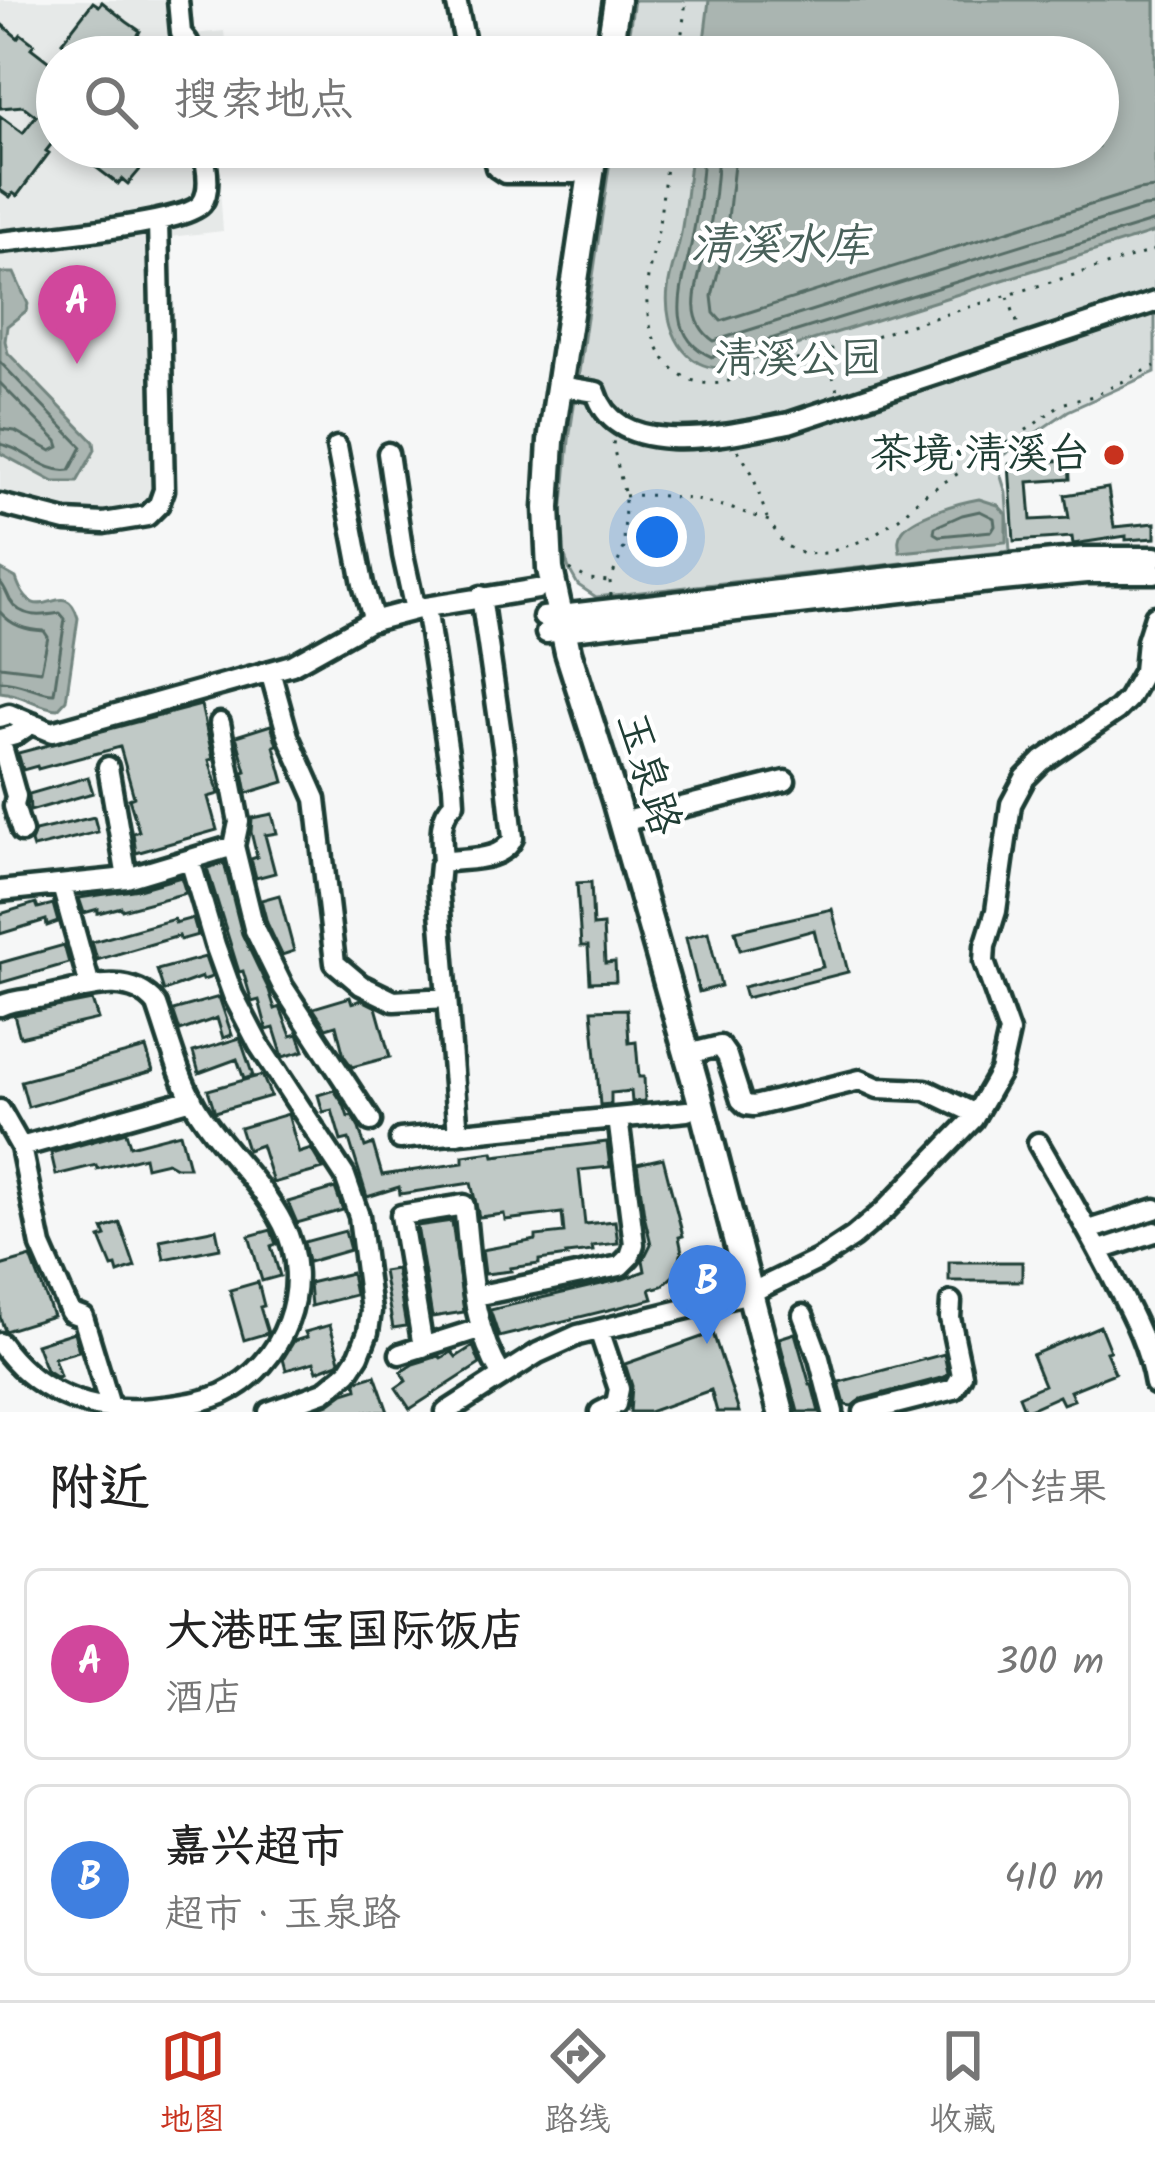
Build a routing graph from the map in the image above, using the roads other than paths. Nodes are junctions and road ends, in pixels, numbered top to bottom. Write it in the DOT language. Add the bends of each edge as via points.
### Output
graph roads {
  1 [pos="178,0"];
  2 [pos="456,0"];
  3 [pos="601,0"];
  4 [pos="617,0"];
  5 [pos="184,36"];
  6 [pos="464,36"];
  7 [pos="595,36"];
  8 [pos="611,36"];
  9 [pos="206,168"];
  10 [pos="498,168"];
  11 [pos="533,168"];
  12 [pos="576,168"];
  13 [pos="592,168"];
  14 [pos="158,221"];
  15 [pos="0,242"];
  16 [pos="1155,302"];
  17 [pos="559,386"];
  18 [pos="338,447"];
  19 [pos="388,453"];
  20 [pos="0,504"];
  21 [pos="1155,557"];
  22 [pos="1155,573"];
  23 [pos="544,579"];
  24 [pos="481,596"];
  25 [pos="420,608"];
  26 [pos="1155,616"];
  27 [pos="374,621"];
  28 [pos="552,624"];
  29 [pos="270,671"];
  30 [pos="0,717"];
  31 [pos="32,723"];
  32 [pos="220,724"];
  33 [pos="0,739"];
  34 [pos="108,767"];
  35 [pos="785,781"];
  36 [pos="622,822"];
  37 [pos="22,832"];
  38 [pos="234,846"];
  39 [pos="190,860"];
  40 [pos="443,862"];
  41 [pos="127,878"];
  42 [pos="62,886"];
  43 [pos="0,891"];
  44 [pos="90,986"];
  45 [pos="447,998"];
  46 [pos="0,1006"];
  47 [pos="688,1054"];
  48 [pos="192,1099"];
  49 [pos="0,1109"];
  50 [pos="687,1111"];
  51 [pos="976,1114"];
  52 [pos="618,1118"];
  53 [pos="370,1121"];
  54 [pos="458,1134"];
  55 [pos="400,1139"];
  56 [pos="1038,1143"];
  57 [pos="21,1147"];
  58 [pos="1155,1209"];
  59 [pos="1089,1230"];
  60 [pos="1155,1232"];
  61 [pos="1100,1250"];
  62 [pos="742,1295"];
  63 [pos="475,1296"];
  64 [pos="951,1302"];
  65 [pos="803,1315"];
  66 [pos="479,1329"];
  67 [pos="599,1330"];
  68 [pos="0,1343"];
  69 [pos="423,1347"];
  70 [pos="400,1354"];
  71 [pos="502,1376"];
  72 [pos="1155,1384"];
  73 [pos="191,1407"];
  74 [pos="110,1409"];
  75 [pos="269,1412"];
  76 [pos="446,1412"];
  77 [pos="600,1412"];
  78 [pos="764,1412"];
  79 [pos="781,1412"];
  80 [pos="832,1412"];
  81 [pos="864,1412"];
  1 -- 5 [label="street"];
  2 -- 6 [label="street"];
  3 -- 7 [label="main road"];
  4 -- 8 [label="main road"];
  9 -- 14 [label="street" via="202,204"];
  10 -- 11 [label="street"];
  12 -- 23 [label="main road, 玉泉路" via="536,440 531,539"];
  13 -- 17 [label="main road, 玉泉路"];
  14 -- 15 [label="street"];
  14 -- 20 [label="street" via="159,504 147,516 104,523"];
  16 -- 17 [label="street" via="788,423 728,433 637,434 614,422 596,392"];
  17 -- 23 [label="main road, 玉泉路"];
  18 -- 27 [label="street"];
  19 -- 25 [label="street"];
  21 -- 28 [label="street" via="1000,565 611,610"];
  22 -- 28 [label="street"];
  23 -- 24 [label="street"];
  23 -- 28 [label="main road, 玉泉路"];
  24 -- 25 [label="street"];
  24 -- 40 [label="street" via="513,838 500,854"];
  25 -- 27 [label="street"];
  25 -- 40 [label="street" via="453,786"];
  26 -- 51 [label="street" via="1144,671 1128,699 1042,760 1011,804 984,962 1009,1032 1000,1072"];
  27 -- 29 [label="street"];
  28 -- 36 [label="main road, 玉泉路"];
  28 -- 50 [label="main road, 玉泉路"];
  29 -- 31 [label="street" via="52,732"];
  29 -- 45 [label="street" via="316,799 335,963 394,1001"];
  30 -- 31 [label="street"];
  31 -- 33 [label="street"];
  32 -- 38 [label="street" via="239,822"];
  33 -- 37 [label="street"];
  34 -- 41 [label="street"];
  35 -- 36 [label="street"];
  36 -- 47 [label="main road, 玉泉路"];
  38 -- 39 [label="street"];
  38 -- 53 [label="street" via="272,968"];
  39 -- 41 [label="street"];
  39 -- 75 [label="street" via="233,994 345,1176 359,1216 371,1311 359,1354 324,1392"];
  40 -- 45 [label="street"];
  41 -- 42 [label="street"];
  42 -- 43 [label="street"];
  42 -- 44 [label="street"];
  44 -- 46 [label="street"];
  44 -- 48 [label="street" via="134,987 154,1000"];
  45 -- 54 [label="street"];
  47 -- 51 [label="street" via="722,1049 746,1105 860,1080 926,1090"];
  47 -- 62 [label="main road, 玉泉路"];
  48 -- 57 [label="street"];
  48 -- 73 [label="street" via="280,1217 297,1283 289,1319 265,1358 243,1380"];
  49 -- 57 [label="street"];
  50 -- 52 [label="street"];
  50 -- 62 [label="main road, 玉泉路"];
  51 -- 62 [label="street" via="869,1224 818,1260"];
  52 -- 54 [label="street"];
  52 -- 63 [label="street" via="633,1238 626,1262"];
  54 -- 55 [label="street"];
  56 -- 59 [label="street"];
  57 -- 74 [label="street" via="41,1246 70,1312 83,1317"];
  58 -- 59 [label="street"];
  59 -- 61 [label="street"];
  60 -- 61 [label="street"];
  61 -- 72 [label="street" via="1143,1336"];
  62 -- 67 [label="street"];
  62 -- 78 [label="main road, 玉泉路"];
  62 -- 79 [label="main road, 玉泉路"];
  63 -- 66 [label="street"];
  63 -- 69 [label="street" via="464,1205 401,1215"];
  64 -- 81 [label="street" via="960,1382"];
  65 -- 80 [label="street"];
  66 -- 69 [label="street"];
  66 -- 71 [label="street"];
  67 -- 71 [label="street" via="553,1345"];
  67 -- 77 [label="street" via="620,1389 616,1404"];
  68 -- 74 [label="street" via="45,1388"];
  69 -- 70 [label="street"];
  71 -- 76 [label="street"];
  73 -- 74 [label="street"];
}
